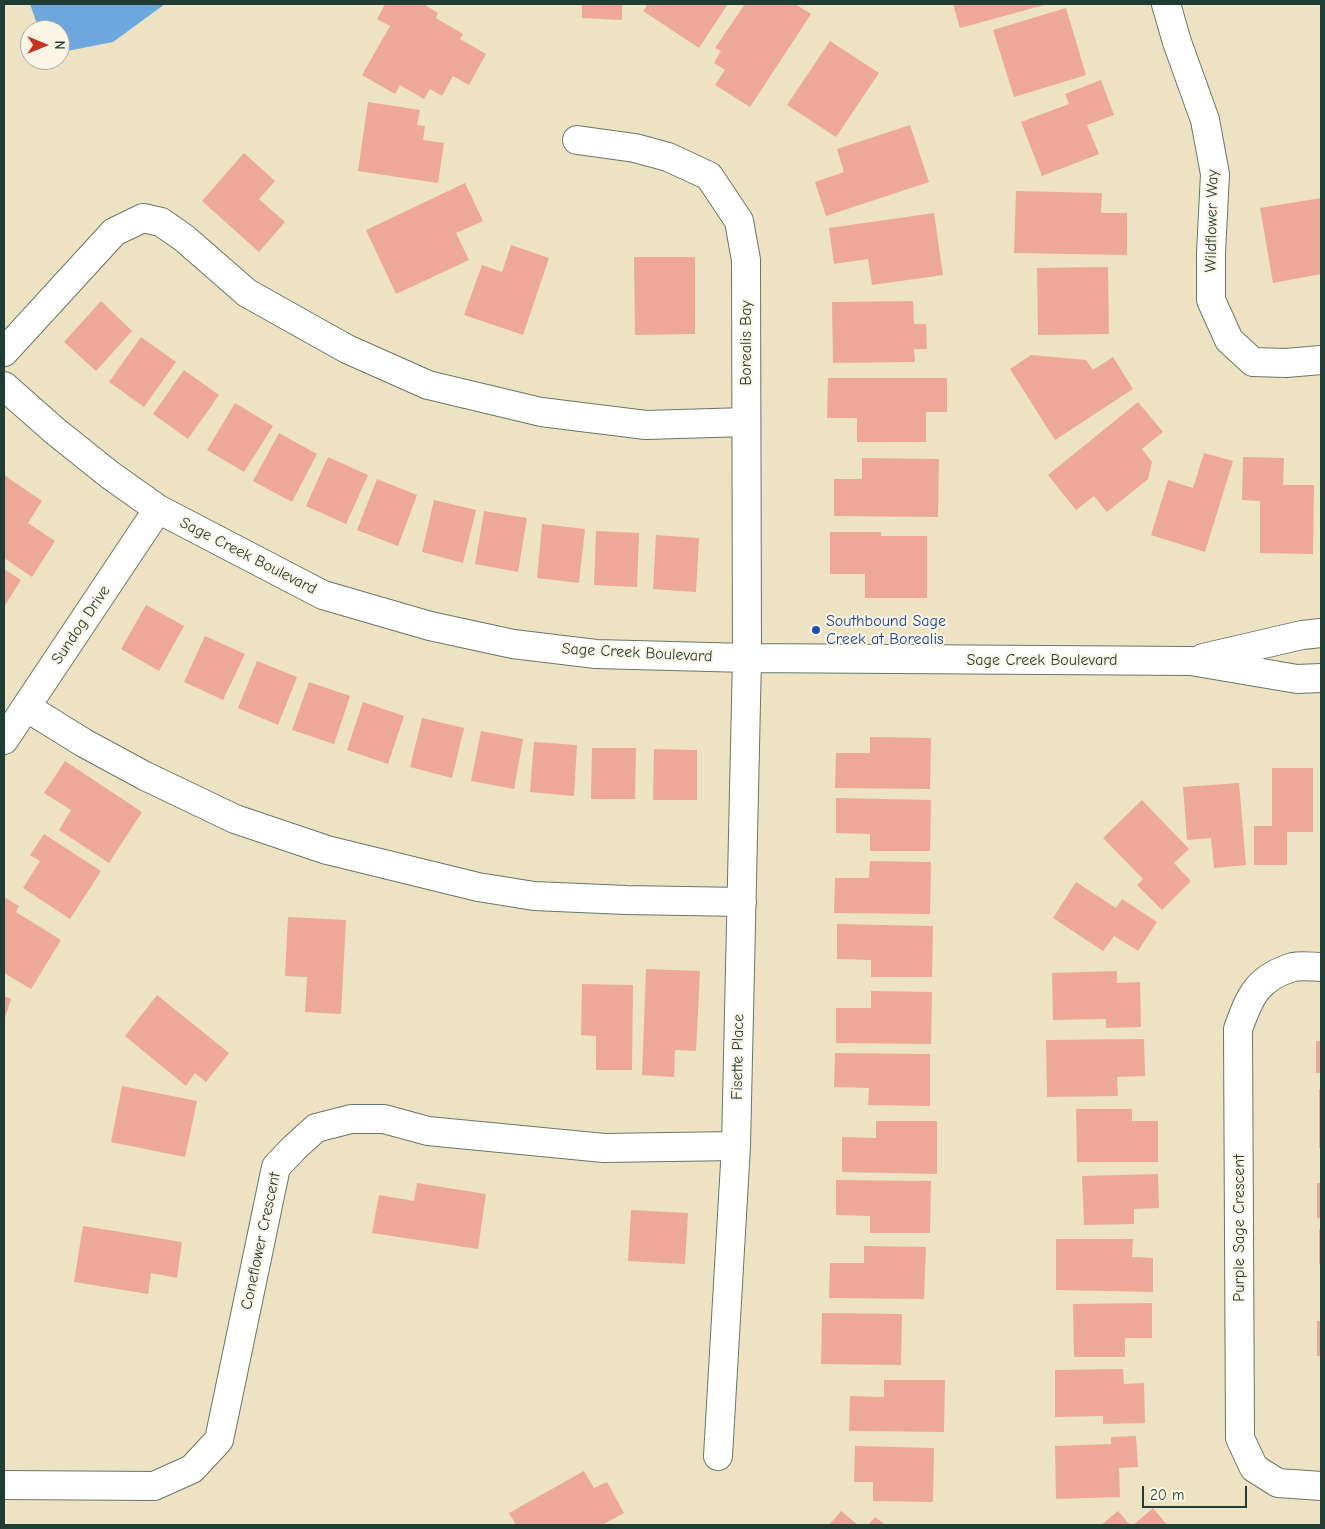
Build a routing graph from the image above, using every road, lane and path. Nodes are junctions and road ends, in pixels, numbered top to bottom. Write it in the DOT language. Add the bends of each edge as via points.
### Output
graph roads {
  1 [pos="1166,4"];
  2 [pos="578,140"];
  3 [pos="4,352"];
  4 [pos="1321,360"];
  5 [pos="4,386"];
  6 [pos="746,422"];
  7 [pos="158,509"];
  8 [pos="1321,632"];
  9 [pos="747,658"];
  10 [pos="1191,661"];
  11 [pos="1321,678"];
  12 [pos="26,707"];
  13 [pos="4,740"];
  14 [pos="742,902"];
  15 [pos="1321,967"];
  16 [pos="736,1146"];
  17 [pos="718,1456"];
  18 [pos="4,1485"];
  19 [pos="1321,1486"];
  1 -- 4 [label="street, Wildflower Way" via="1205,120 1215,174 1211,300 1229,340 1253,362"];
  2 -- 6 [label="street, Borealis Bay" via="635,148 710,176 739,221 746,260"];
  3 -- 6 [label="street" via="114,232 143,218 161,222 184,238 247,293 347,349 428,385 541,412 646,425"];
  5 -- 7 [label="street, Sage Creek Boulevard" via="55,431"];
  6 -- 9 [label="street, Borealis Bay"];
  7 -- 9 [label="street, Sage Creek Boulevard" via="323,595 430,626 513,644 596,654"];
  7 -- 12 [label="street, Sundog Drive"];
  8 -- 10 [label="street, Sage Creek Boulevard"];
  9 -- 10 [label="street, Sage Creek Boulevard"];
  9 -- 14 [label="street, Fisette Place"];
  10 -- 11 [label="street, Sage Creek Boulevard" via="1297,679"];
  12 -- 13 [label="street, Sundog Drive"];
  12 -- 14 [label="street" via="154,781 235,819 327,850 478,887 534,896"];
  14 -- 16 [label="street, Fisette Place"];
  15 -- 19 [label="street, Purple Sage Crescent" via="1295,967 1265,979 1248,1001 1238,1029 1240,1438 1254,1468 1278,1483"];
  16 -- 17 [label="street, Fisette Place"];
  16 -- 18 [label="street, Coneflower Crescent" via="604,1148 428,1130 384,1119 351,1119 316,1128 276,1167 219,1440 192,1469 154,1486"];
}
